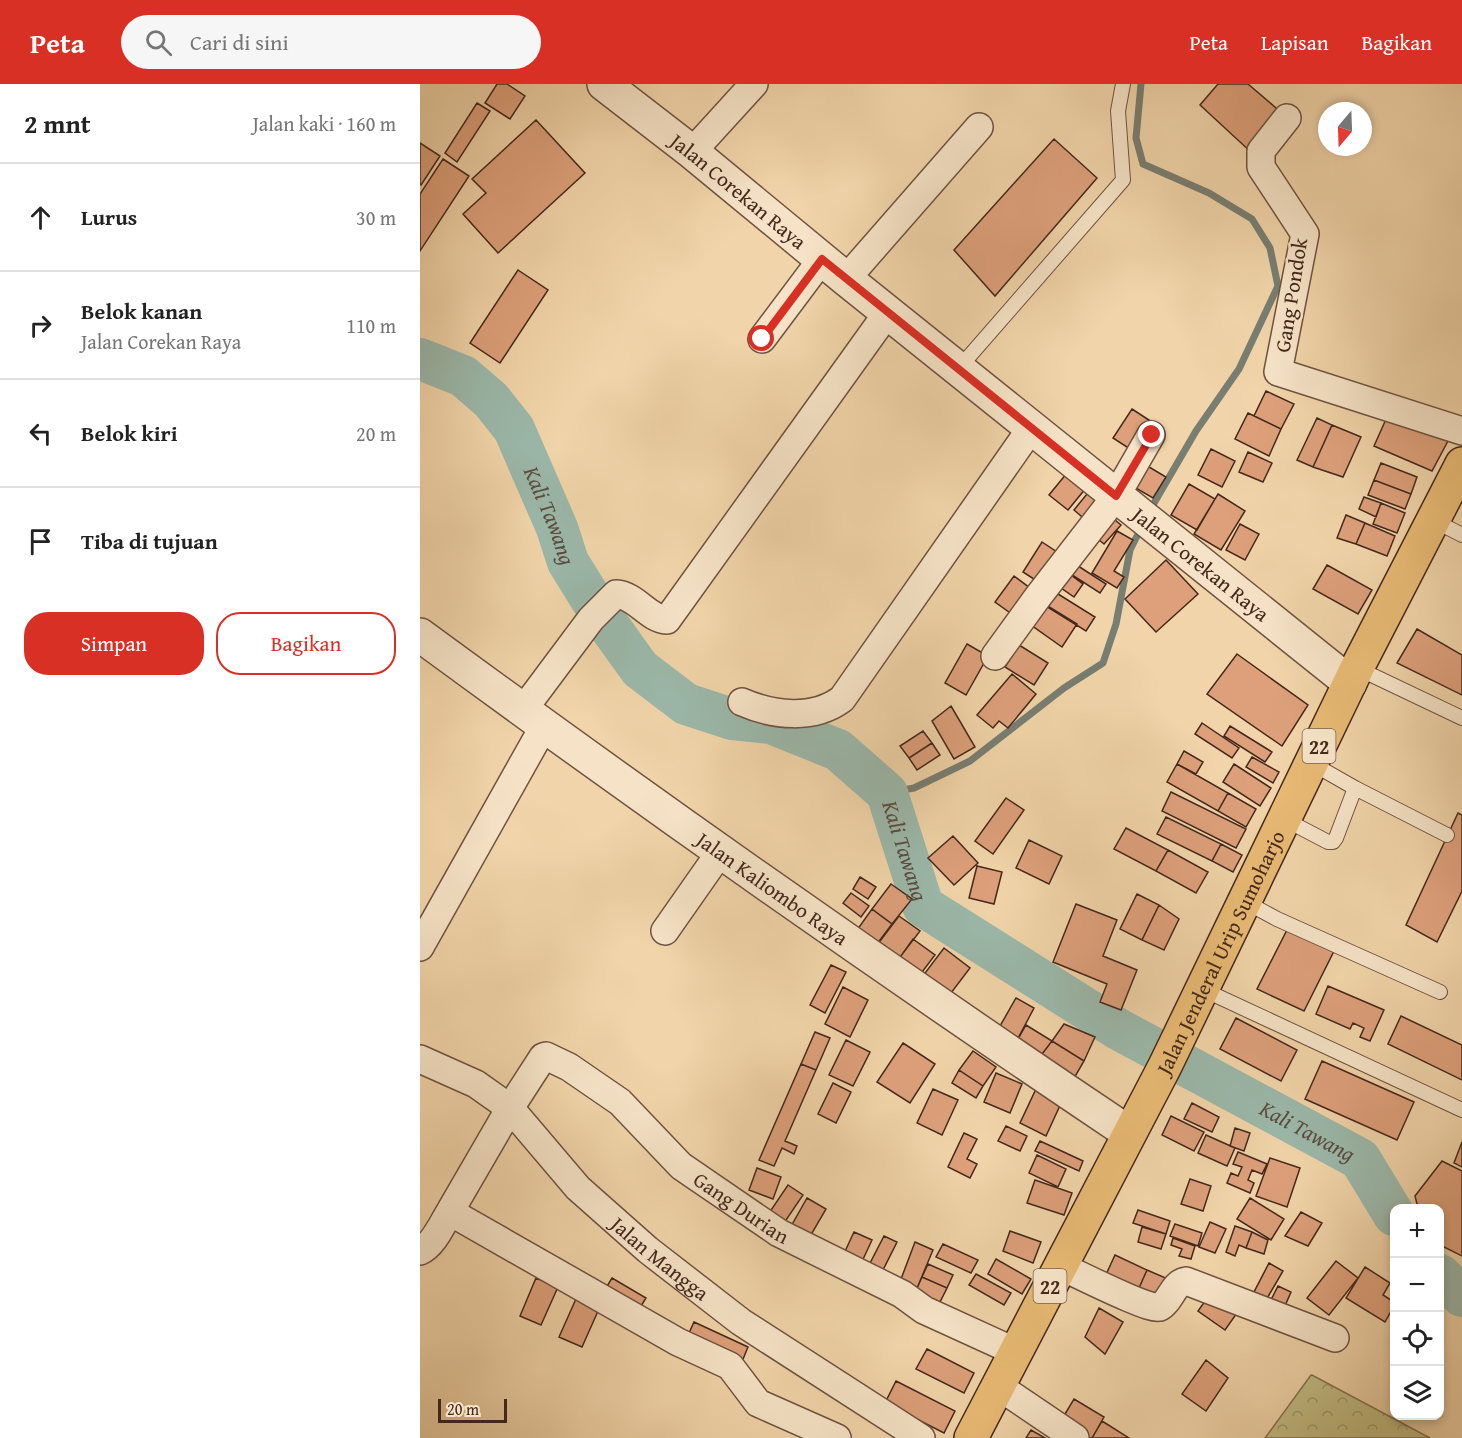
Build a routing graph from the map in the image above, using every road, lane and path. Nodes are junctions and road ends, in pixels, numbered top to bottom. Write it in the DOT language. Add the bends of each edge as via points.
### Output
graph roads {
  1 [pos="604,84"];
  2 [pos="754,84"];
  3 [pos="1123,84"];
  4 [pos="1287,118"];
  5 [pos="979,127"];
  6 [pos="692,152"];
  7 [pos="834,269"];
  8 [pos="888,312"];
  9 [pos="762,339"];
  10 [pos="959,368"];
  11 [pos="1032,427"];
  12 [pos="1462,431"];
  13 [pos="1152,435"];
  14 [pos="1462,464"];
  15 [pos="1133,510"];
  16 [pos="1433,520"];
  17 [pos="1462,535"];
  18 [pos="420,635"];
  19 [pos="995,656"];
  20 [pos="1353,675"];
  21 [pos="742,702"];
  22 [pos="533,718"];
  23 [pos="1462,718"];
  24 [pos="1311,763"];
  25 [pos="1355,789"];
  26 [pos="1284,819"];
  27 [pos="1448,835"];
  28 [pos="721,851"];
  29 [pos="1244,902"];
  30 [pos="665,932"];
  31 [pos="420,947"];
  32 [pos="1202,989"];
  33 [pos="1440,992"];
  34 [pos="420,1059"];
  35 [pos="510,1108"];
  36 [pos="1462,1110"];
  37 [pos="1129,1133"];
  38 [pos="451,1210"];
  39 [pos="420,1251"];
  40 [pos="1060,1266"];
  41 [pos="1335,1338"];
  42 [pos="1016,1352"];
  43 [pos="999,1386"];
  44 [pos="837,1438"];
  45 [pos="921,1438"];
  46 [pos="971,1438"];
  47 [pos="1076,1438"];
  1 -- 6 [label="street, Jalan Corekan Raya"];
  2 -- 6 [label="street"];
  3 -- 10 [label="lane" via="1118,111 1123,180"];
  4 -- 12 [label="street, Gang Pondok" via="1262,151 1261,167 1305,234 1278,372"];
  5 -- 7 [label="street"];
  6 -- 7 [label="street, Jalan Corekan Raya"];
  7 -- 8 [label="street, Jalan Corekan Raya"];
  7 -- 9 [label="street"];
  8 -- 10 [label="street, Jalan Corekan Raya"];
  8 -- 22 [label="street" via="667,620 660,620 616,594 591,619"];
  10 -- 11 [label="street, Jalan Corekan Raya"];
  11 -- 15 [label="street, Jalan Corekan Raya"];
  11 -- 21 [label="street" via="842,699 819,712 794,713"];
  13 -- 15 [label="street"];
  14 -- 16 [label="highway, Jalan Jenderal Urip Sumoharjo / 22"];
  15 -- 19 [label="street" via="1037,598"];
  15 -- 20 [label="street, Jalan Corekan Raya"];
  16 -- 17 [label="lane"];
  16 -- 20 [label="highway, Jalan Jenderal Urip Sumoharjo / 22"];
  18 -- 22 [label="street, Jalan Kaliombo Raya"];
  20 -- 23 [label="lane"];
  20 -- 24 [label="highway, Jalan Jenderal Urip Sumoharjo / 22"];
  22 -- 28 [label="street, Jalan Kaliombo Raya"];
  22 -- 31 [label="street"];
  24 -- 25 [label="lane"];
  24 -- 26 [label="highway, Jalan Jenderal Urip Sumoharjo / 22"];
  25 -- 26 [label="lane" via="1333,842"];
  25 -- 27 [label="lane"];
  26 -- 29 [label="highway, Jalan Jenderal Urip Sumoharjo / 22"];
  28 -- 30 [label="street"];
  28 -- 37 [label="street, Jalan Kaliombo Raya" via="924,996"];
  29 -- 32 [label="highway, Jalan Jenderal Urip Sumoharjo / 22"];
  29 -- 33 [label="lane"];
  32 -- 36 [label="lane"];
  32 -- 37 [label="highway, Jalan Jenderal Urip Sumoharjo / 22"];
  34 -- 35 [label="street, Jalan Mangga" via="476,1084"];
  35 -- 38 [label="street"];
  35 -- 42 [label="street, Gang Durian" via="546,1056 569,1067 620,1102 681,1166 779,1233 902,1293 924,1310"];
  35 -- 45 [label="street, Jalan Mangga" via="578,1188 648,1250 741,1322"];
  37 -- 40 [label="highway, Jalan Jenderal Urip Sumoharjo / 22"];
  38 -- 39 [label="street"];
  38 -- 44 [label="street" via="678,1342 730,1366 758,1403"];
  40 -- 41 [label="street" via="1155,1309 1186,1281"];
  40 -- 42 [label="highway, Jalan Jenderal Urip Sumoharjo / 22"];
  42 -- 43 [label="highway, Jalan Jenderal Urip Sumoharjo / 22"];
  43 -- 46 [label="highway, Jalan Jenderal Urip Sumoharjo / 22"];
  43 -- 47 [label="street"];
}
